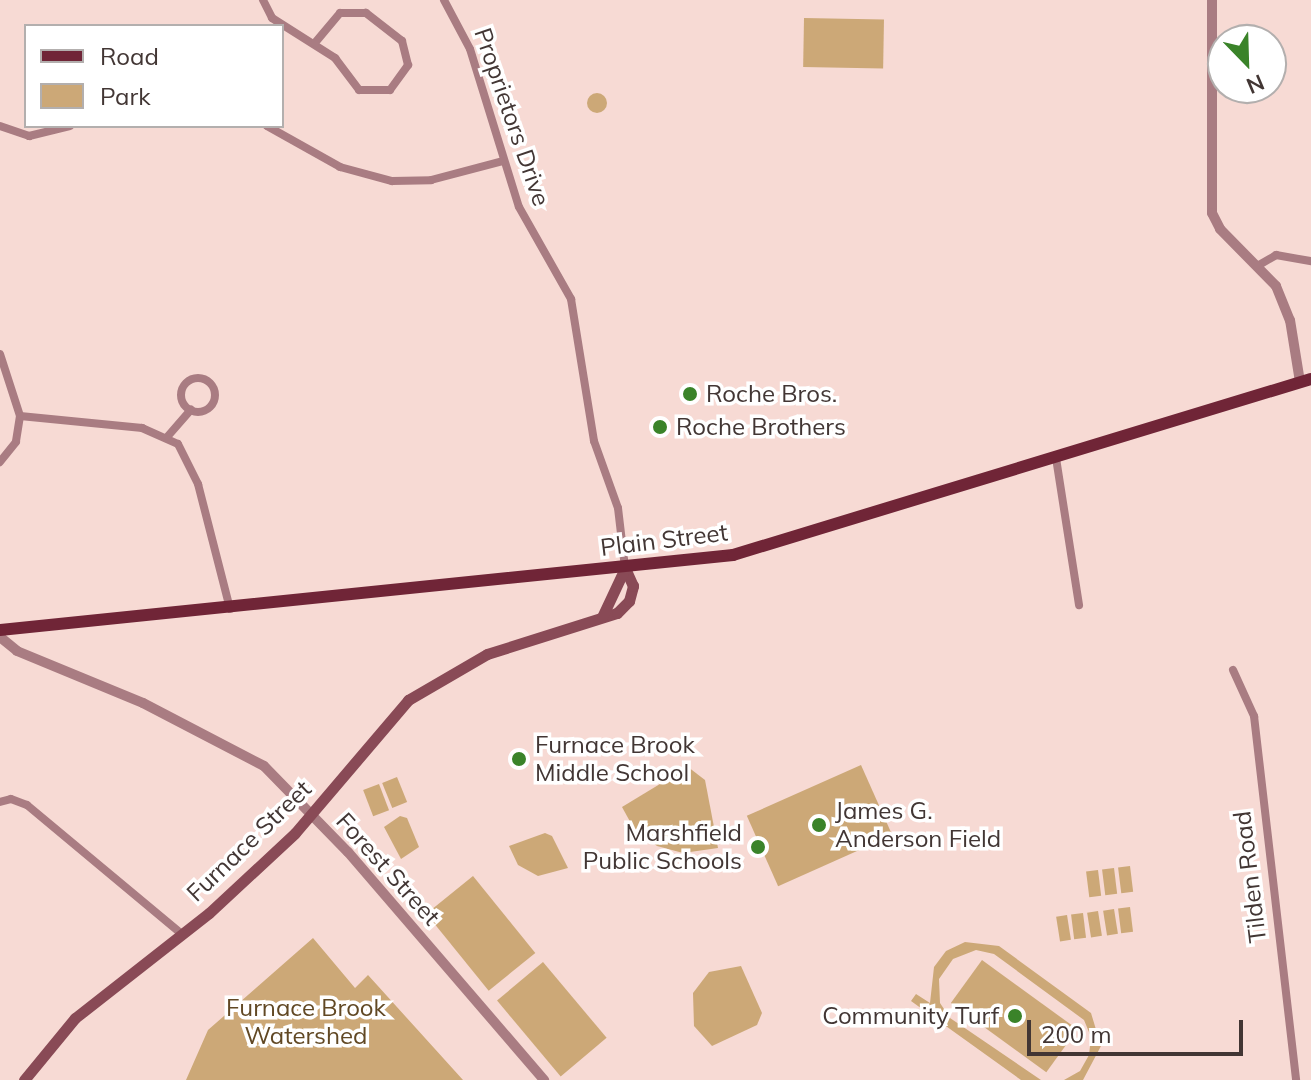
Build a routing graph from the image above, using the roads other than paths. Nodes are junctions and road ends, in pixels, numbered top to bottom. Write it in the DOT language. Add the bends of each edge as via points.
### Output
graph roads {
  1 [pos="263,0"];
  2 [pos="444,0"];
  3 [pos="1212,0"];
  4 [pos="282,24"];
  5 [pos="284,25"];
  6 [pos="315,43"];
  7 [pos="0,126"];
  8 [pos="62,128"];
  9 [pos="271,128"];
  10 [pos="503,161"];
  11 [pos="1311,261"];
  12 [pos="1259,265"];
  13 [pos="0,354"];
  14 [pos="1306,381"];
  15 [pos="191,410"];
  16 [pos="20,416"];
  17 [pos="168,436"];
  18 [pos="1056,458"];
  19 [pos="0,462"];
  20 [pos="625,568"];
  21 [pos="1079,605"];
  22 [pos="230,609"];
  23 [pos="602,617"];
  24 [pos="0,630"];
  25 [pos="0,637"];
  26 [pos="1233,670"];
  27 [pos="0,802"];
  28 [pos="313,814"];
  29 [pos="182,934"];
  30 [pos="24,1080"];
  31 [pos="544,1080"];
  32 [pos="1296,1080"];
  1 -- 4 [label="street" via="272,18"];
  2 -- 10 [label="street, Proprietors Drive" via="470,49"];
  3 -- 12 [label="street" via="1212,213 1220,229"];
  5 -- 6 [label="street"];
  6 -- 6 [label="street" via="340,13 366,13 402,41 408,65 390,90 359,90 335,58"];
  7 -- 8 [label="street" via="29,136"];
  9 -- 10 [label="street" via="340,167 392,181 431,180"];
  10 -- 20 [label="street, Proprietors Drive" via="519,207 575,313 594,441 618,508"];
  11 -- 12 [label="street" via="1276,255"];
  12 -- 14 [label="street" via="1276,286 1290,320"];
  13 -- 16 [label="street"];
  14 -- 18 [label="main road, Plain Street"];
  15 -- 15 [label="street" via="183,402 184,386 192,379 208,381 214,401 202,411"];
  15 -- 17 [label="street"];
  16 -- 17 [label="street" via="142,428"];
  16 -- 19 [label="street" via="16,442"];
  17 -- 22 [label="street" via="194,472"];
  18 -- 20 [label="main road, Plain Street" via="762,548"];
  18 -- 21 [label="street"];
  20 -- 22 [label="main road, Plain Street"];
  20 -- 23 [label="main road"];
  20 -- 23 [label="main road, Furnace Street" via="632,579 629,601 617,613"];
  22 -- 24 [label="main road, Plain Street"];
  23 -- 28 [label="main road, Furnace Street" via="502,647 426,687 391,716"];
  25 -- 28 [label="street, Forest Street" via="17,651 238,749"];
  26 -- 32 [label="street, Tilden Road" via="1254,716"];
  27 -- 29 [label="street" via="11,799 27,805"];
  28 -- 29 [label="main road, Furnace Street"];
  28 -- 31 [label="street, Forest Street"];
  29 -- 30 [label="main road, Furnace Street" via="75,1018"];
}
